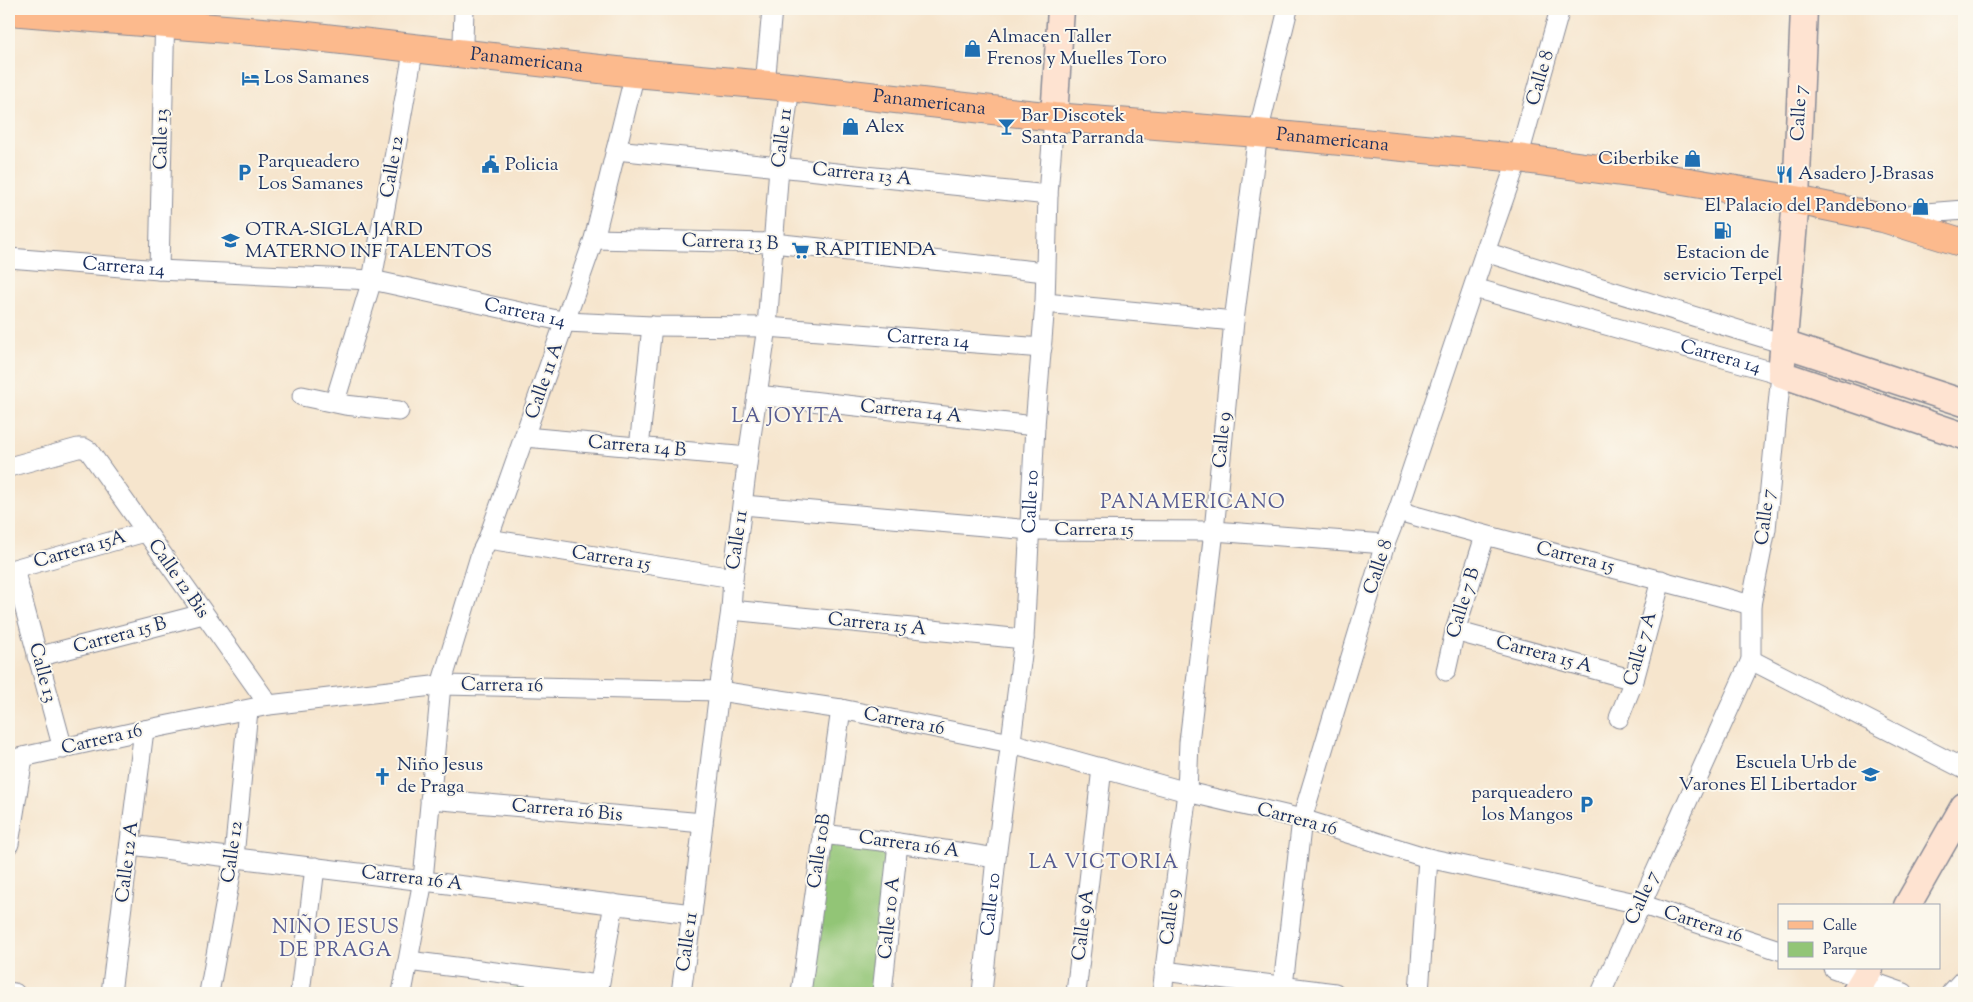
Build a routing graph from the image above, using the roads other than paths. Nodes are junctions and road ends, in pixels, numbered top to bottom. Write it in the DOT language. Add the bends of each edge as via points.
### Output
graph roads {
  1 [pos="99,9"];
  2 [pos="464,9"];
  3 [pos="772,9"];
  4 [pos="1061,9"];
  5 [pos="1288,9"];
  6 [pos="1560,9"];
  7 [pos="1804,9"];
  8 [pos="9,11"];
  9 [pos="165,16"];
  10 [pos="464,42"];
  11 [pos="414,47"];
  12 [pos="635,73"];
  13 [pos="766,74"];
  14 [pos="790,86"];
  15 [pos="1054,111"];
  16 [pos="1260,127"];
  17 [pos="616,150"];
  18 [pos="1520,153"];
  19 [pos="779,167"];
  20 [pos="1048,195"];
  21 [pos="1796,195"];
  22 [pos="1964,210"];
  23 [pos="1913,214"];
  24 [pos="1964,230"];
  25 [pos="594,240"];
  26 [pos="773,243"];
  27 [pos="1964,243"];
  28 [pos="1485,252"];
  29 [pos="9,258"];
  30 [pos="159,270"];
  31 [pos="1045,272"];
  32 [pos="372,280"];
  33 [pos="1474,288"];
  34 [pos="1045,303"];
  35 [pos="1234,321"];
  36 [pos="566,322"];
  37 [pos="652,326"];
  38 [pos="768,327"];
  39 [pos="1784,344"];
  40 [pos="1042,348"];
  41 [pos="1781,374"];
  42 [pos="757,395"];
  43 [pos="302,396"];
  44 [pos="335,401"];
  45 [pos="1964,402"];
  46 [pos="399,411"];
  47 [pos="1035,426"];
  48 [pos="1964,436"];
  49 [pos="525,438"];
  50 [pos="638,448"];
  51 [pos="748,457"];
  52 [pos="9,467"];
  53 [pos="743,505"];
  54 [pos="1398,511"];
  55 [pos="1030,530"];
  56 [pos="1214,531"];
  57 [pos="146,532"];
  58 [pos="1485,536"];
  59 [pos="488,539"];
  60 [pos="1385,544"];
  61 [pos="14,569"];
  62 [pos="733,578"];
  63 [pos="1662,580"];
  64 [pos="1751,605"];
  65 [pos="731,610"];
  66 [pos="203,614"];
  67 [pos="1455,631"];
  68 [pos="1024,639"];
  69 [pos="38,658"];
  70 [pos="1751,660"];
  71 [pos="1446,671"];
  72 [pos="1634,680"];
  73 [pos="441,685"];
  74 [pos="719,692"];
  75 [pos="269,705"];
  76 [pos="841,709"];
  77 [pos="248,710"];
  78 [pos="1620,718"];
  79 [pos="144,730"];
  80 [pos="1011,742"];
  81 [pos="63,748"];
  82 [pos="16,759"];
  83 [pos="1102,768"];
  84 [pos="1964,769"];
  85 [pos="1187,792"];
  86 [pos="430,799"];
  87 [pos="1964,806"];
  88 [pos="1302,819"];
  89 [pos="703,823"];
  90 [pos="822,834"];
  91 [pos="898,843"];
  92 [pos="9,844"];
  93 [pos="131,845"];
  94 [pos="234,857"];
  95 [pos="996,858"];
  96 [pos="1428,858"];
  97 [pos="315,867"];
  98 [pos="423,880"];
  99 [pos="614,904"];
  100 [pos="1640,904"];
  101 [pos="1908,904"];
  102 [pos="692,914"];
  103 [pos="1778,950"];
  104 [pos="408,961"];
  105 [pos="1838,970"];
  106 [pos="1164,971"];
  107 [pos="1863,980"];
  108 [pos="1964,980"];
  109 [pos="1283,986"];
  110 [pos="598,989"];
  111 [pos="9,992"];
  112 [pos="15,993"];
  113 [pos="111,993"];
  114 [pos="209,993"];
  115 [pos="300,993"];
  116 [pos="402,993"];
  117 [pos="681,993"];
  118 [pos="801,993"];
  119 [pos="882,993"];
  120 [pos="982,993"];
  121 [pos="1076,993"];
  122 [pos="1162,993"];
  123 [pos="1335,993"];
  124 [pos="1419,993"];
  125 [pos="1603,993"];
  126 [pos="1904,993"];
  127 [pos="1951,993"];
  1 -- 9 [label="main road, Panamericana"];
  2 -- 10 [label="street"];
  3 -- 13 [label="street"];
  4 -- 15 [label="street, Calle 10"];
  5 -- 16 [label="street, Calle 9"];
  6 -- 18 [label="street, Calle 8"];
  7 -- 21 [label="street, Calle 7"];
  8 -- 9 [label="main road, Panamericana"];
  9 -- 10 [label="main road, Panamericana" via="299,25"];
  9 -- 11 [label="main road, Panamericana"];
  9 -- 30 [label="street, Calle 13"];
  10 -- 13 [label="main road, Panamericana" via="636,63"];
  11 -- 12 [label="main road, Panamericana"];
  11 -- 32 [label="street, Calle 12"];
  12 -- 14 [label="main road, Panamericana"];
  12 -- 17 [label="street, Calle 11 A"];
  13 -- 15 [label="main road, Panamericana"];
  14 -- 15 [label="main road, Panamericana"];
  14 -- 19 [label="street, Calle 11"];
  15 -- 16 [label="main road, Panamericana"];
  15 -- 20 [label="street, Calle 10"];
  16 -- 18 [label="main road, Panamericana"];
  16 -- 35 [label="street, Calle 9"];
  17 -- 19 [label="street, Carrera 13 A"];
  17 -- 25 [label="street, Calle 11 A"];
  18 -- 21 [label="main road, Panamericana" via="1659,177"];
  18 -- 28 [label="street, Calle 8"];
  19 -- 20 [label="street, Carrera 13 A"];
  19 -- 26 [label="street, Calle 11"];
  20 -- 31 [label="street, Calle 10"];
  21 -- 23 [label="main road, Panamericana"];
  21 -- 27 [label="main road, Panamericana"];
  21 -- 39 [label="street, Calle 7"];
  22 -- 23 [label="street"];
  23 -- 24 [label="main road, Panamericana"];
  25 -- 26 [label="street, Carrera 13 B"];
  25 -- 36 [label="street, Calle 11 A"];
  26 -- 31 [label="street, Carrera 13 B"];
  26 -- 38 [label="street, Calle 11"];
  28 -- 33 [label="street, Calle 8"];
  28 -- 39 [label="street, Carrera 14"];
  29 -- 30 [label="street, Carrera 14"];
  30 -- 32 [label="street, Carrera 14"];
  31 -- 34 [label="street, Calle 10"];
  32 -- 36 [label="street, Carrera 14"];
  32 -- 44 [label="street, Calle 12"];
  33 -- 41 [label="street, Carrera 14"];
  33 -- 54 [label="street, Calle 8"];
  34 -- 35 [label="street"];
  34 -- 40 [label="street, Calle 10"];
  35 -- 56 [label="street, Calle 9"];
  36 -- 37 [label="street, Carrera 14"];
  36 -- 49 [label="street, Calle 11 A"];
  37 -- 38 [label="street, Carrera 14"];
  37 -- 50 [label="street"];
  38 -- 40 [label="street, Carrera 14"];
  38 -- 42 [label="street, Calle 11"];
  39 -- 41 [label="street, Calle 7"];
  39 -- 45 [label="street, Carrera 14"];
  40 -- 47 [label="street, Calle 10"];
  41 -- 48 [label="street, Carrera 14"];
  41 -- 64 [label="street, Calle 7" via="1766,529"];
  42 -- 47 [label="street, Carrera 14 A"];
  42 -- 51 [label="street, Calle 11"];
  43 -- 44 [label="street"];
  44 -- 46 [label="street" via="344,405"];
  47 -- 55 [label="street, Calle 10"];
  49 -- 50 [label="street, Carrera 14 B"];
  49 -- 59 [label="street, Calle 11 A"];
  50 -- 51 [label="street, Carrera 14 B"];
  51 -- 53 [label="street, Calle 11"];
  52 -- 57 [label="street, Calle 12 Bis" via="84,448"];
  53 -- 55 [label="street, Carrera 15"];
  53 -- 62 [label="street, Calle 11"];
  54 -- 58 [label="street, Carrera 15"];
  54 -- 60 [label="street, Calle 8"];
  55 -- 56 [label="street, Carrera 15"];
  55 -- 68 [label="street, Calle 10"];
  56 -- 60 [label="street, Carrera 15"];
  56 -- 85 [label="street, Calle 9" via="1189,742"];
  57 -- 61 [label="street, Carrera 15A"];
  57 -- 66 [label="street, Calle 12 Bis"];
  58 -- 63 [label="street, Carrera 15"];
  58 -- 67 [label="street, Calle 7 B"];
  59 -- 62 [label="street, Carrera 15"];
  59 -- 73 [label="street, Calle 11 A"];
  60 -- 88 [label="street, Calle 8"];
  61 -- 69 [label="street, Calle 13"];
  62 -- 65 [label="street, Calle 11"];
  63 -- 64 [label="street, Carrera 15"];
  63 -- 72 [label="street, Calle 7 A"];
  64 -- 70 [label="street, Calle 7"];
  65 -- 68 [label="street, Carrera 15 A"];
  65 -- 74 [label="street, Calle 11"];
  66 -- 69 [label="street, Carrera 15 B"];
  66 -- 75 [label="street, Calle 12 Bis"];
  67 -- 71 [label="street, Calle 7 B"];
  67 -- 72 [label="street, Carrera 15 A"];
  68 -- 80 [label="street, Calle 10"];
  69 -- 81 [label="street, Calle 13"];
  70 -- 84 [label="street"];
  70 -- 100 [label="street, Calle 7"];
  72 -- 78 [label="street, Calle 7 A"];
  73 -- 74 [label="street, Carrera 16"];
  73 -- 75 [label="street, Carrera 16"];
  73 -- 86 [label="street, Calle 11 A"];
  74 -- 76 [label="street, Carrera 16"];
  74 -- 89 [label="street, Calle 11"];
  75 -- 77 [label="street, Carrera 16"];
  76 -- 80 [label="street, Carrera 16"];
  76 -- 90 [label="street, Calle 10B"];
  77 -- 79 [label="street, Carrera 16"];
  77 -- 94 [label="street, Calle 12"];
  79 -- 81 [label="street, Carrera 16"];
  79 -- 93 [label="street, Calle 12 A"];
  80 -- 83 [label="street, Carrera 16"];
  80 -- 95 [label="street, Calle 10"];
  81 -- 82 [label="street, Carrera 16"];
  82 -- 92 [label="street"];
  83 -- 85 [label="street, Carrera 16"];
  83 -- 121 [label="street, Calle 9A"];
  85 -- 88 [label="street, Carrera 16"];
  85 -- 106 [label="street, Calle 9"];
  86 -- 89 [label="street, Carrera 16 Bis"];
  86 -- 98 [label="street, Calle 11 A"];
  87 -- 101 [label="street"];
  88 -- 96 [label="street, Carrera 16"];
  88 -- 109 [label="street, Calle 8"];
  89 -- 102 [label="street, Calle 11"];
  90 -- 91 [label="street, Carrera 16 A"];
  90 -- 118 [label="street, Calle 10B"];
  91 -- 95 [label="street, Carrera 16 A"];
  91 -- 119 [label="street, Calle 10 A"];
  93 -- 94 [label="street, Carrera 16 A"];
  93 -- 113 [label="street, Calle 12 A"];
  94 -- 97 [label="street, Carrera 16 A"];
  94 -- 114 [label="street, Calle 12"];
  95 -- 120 [label="street, Calle 10"];
  96 -- 100 [label="street, Carrera 16"];
  96 -- 124 [label="street"];
  97 -- 98 [label="street, Carrera 16 A"];
  97 -- 115 [label="street"];
  98 -- 99 [label="street, Carrera 16 A"];
  98 -- 104 [label="street, Calle 11 A"];
  99 -- 102 [label="street, Carrera 16 A"];
  99 -- 110 [label="street"];
  100 -- 103 [label="street, Carrera 16"];
  100 -- 125 [label="street, Calle 7"];
  102 -- 117 [label="street, Calle 11"];
  104 -- 110 [label="street"];
  104 -- 116 [label="street, Calle 11 A"];
  105 -- 107 [label="street"];
  106 -- 109 [label="street"];
  106 -- 122 [label="street, Calle 9"];
  107 -- 126 [label="street"];
  108 -- 127 [label="street"];
  109 -- 123 [label="street"];
  111 -- 112 [label="street"];
}
